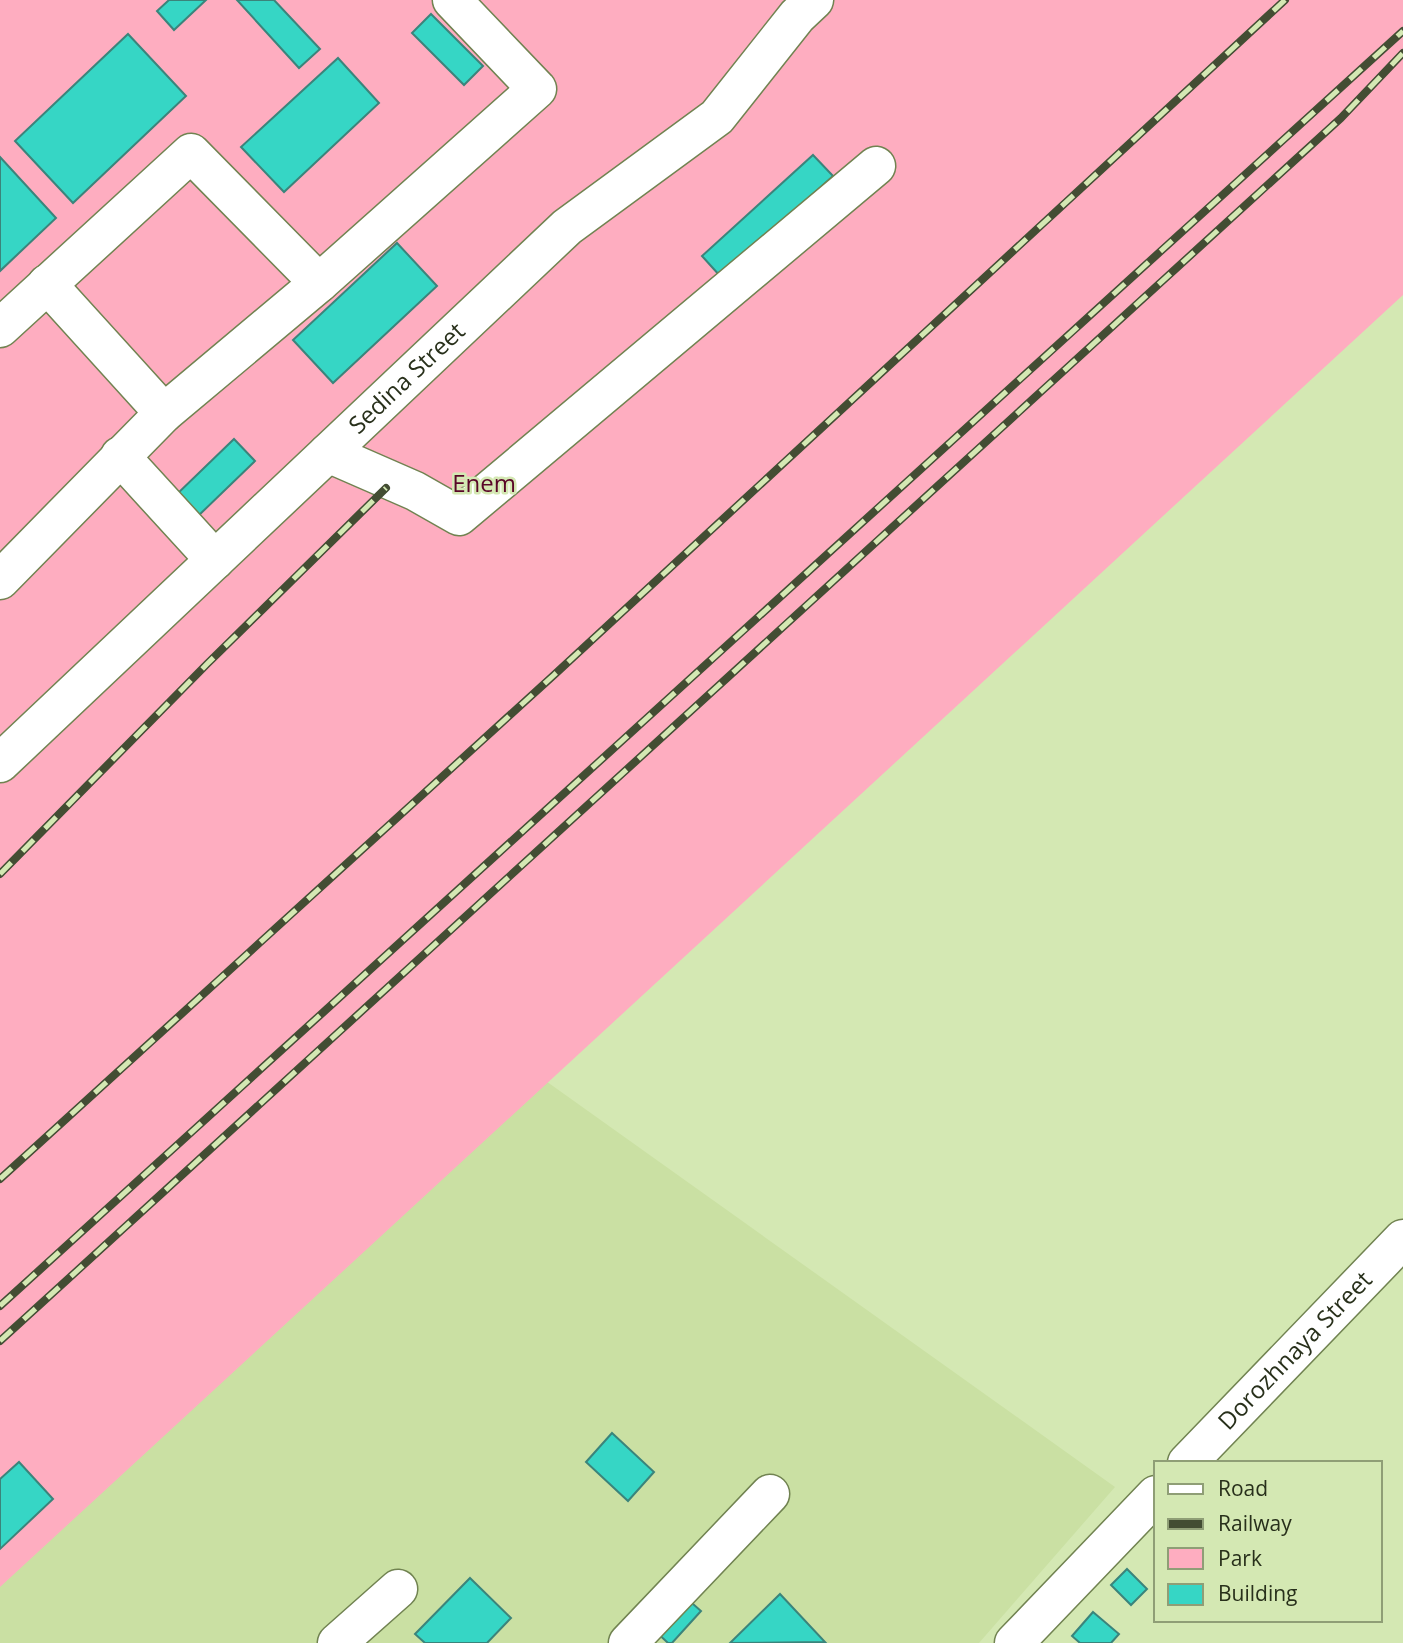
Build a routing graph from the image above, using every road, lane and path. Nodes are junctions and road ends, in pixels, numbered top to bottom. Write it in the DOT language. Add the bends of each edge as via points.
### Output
graph roads {
  1 [pos="452,0"];
  2 [pos="798,5"];
  3 [pos="876,166"];
  4 [pos="319,283"];
  5 [pos="47,284"];
  6 [pos="0,328"];
  7 [pos="164,413"];
  8 [pos="328,453"];
  9 [pos="120,456"];
  10 [pos="215,560"];
  11 [pos="0,580"];
  12 [pos="0,763"];
  13 [pos="1403,1239"];
  14 [pos="1189,1461"];
  15 [pos="770,1494"];
  16 [pos="1154,1497"];
  17 [pos="398,1589"];
  18 [pos="337,1643"];
  19 [pos="628,1643"];
  20 [pos="1014,1643"];
  1 -- 4 [label="street" via="537,89"];
  2 -- 8 [label="street, Sedina Street" via="717,117 567,227"];
  3 -- 8 [label="street" via="458,516 415,491"];
  4 -- 5 [label="street" via="191,153"];
  4 -- 7 [label="street"];
  5 -- 6 [label="street"];
  5 -- 7 [label="street"];
  7 -- 9 [label="street"];
  8 -- 10 [label="street, Sedina Street"];
  9 -- 10 [label="street"];
  9 -- 11 [label="street"];
  10 -- 12 [label="street, Sedina Street"];
  13 -- 14 [label="street, Dorozhnaya Street"];
  15 -- 19 [label="street"];
  16 -- 20 [label="street"];
  17 -- 18 [label="street"];
}
